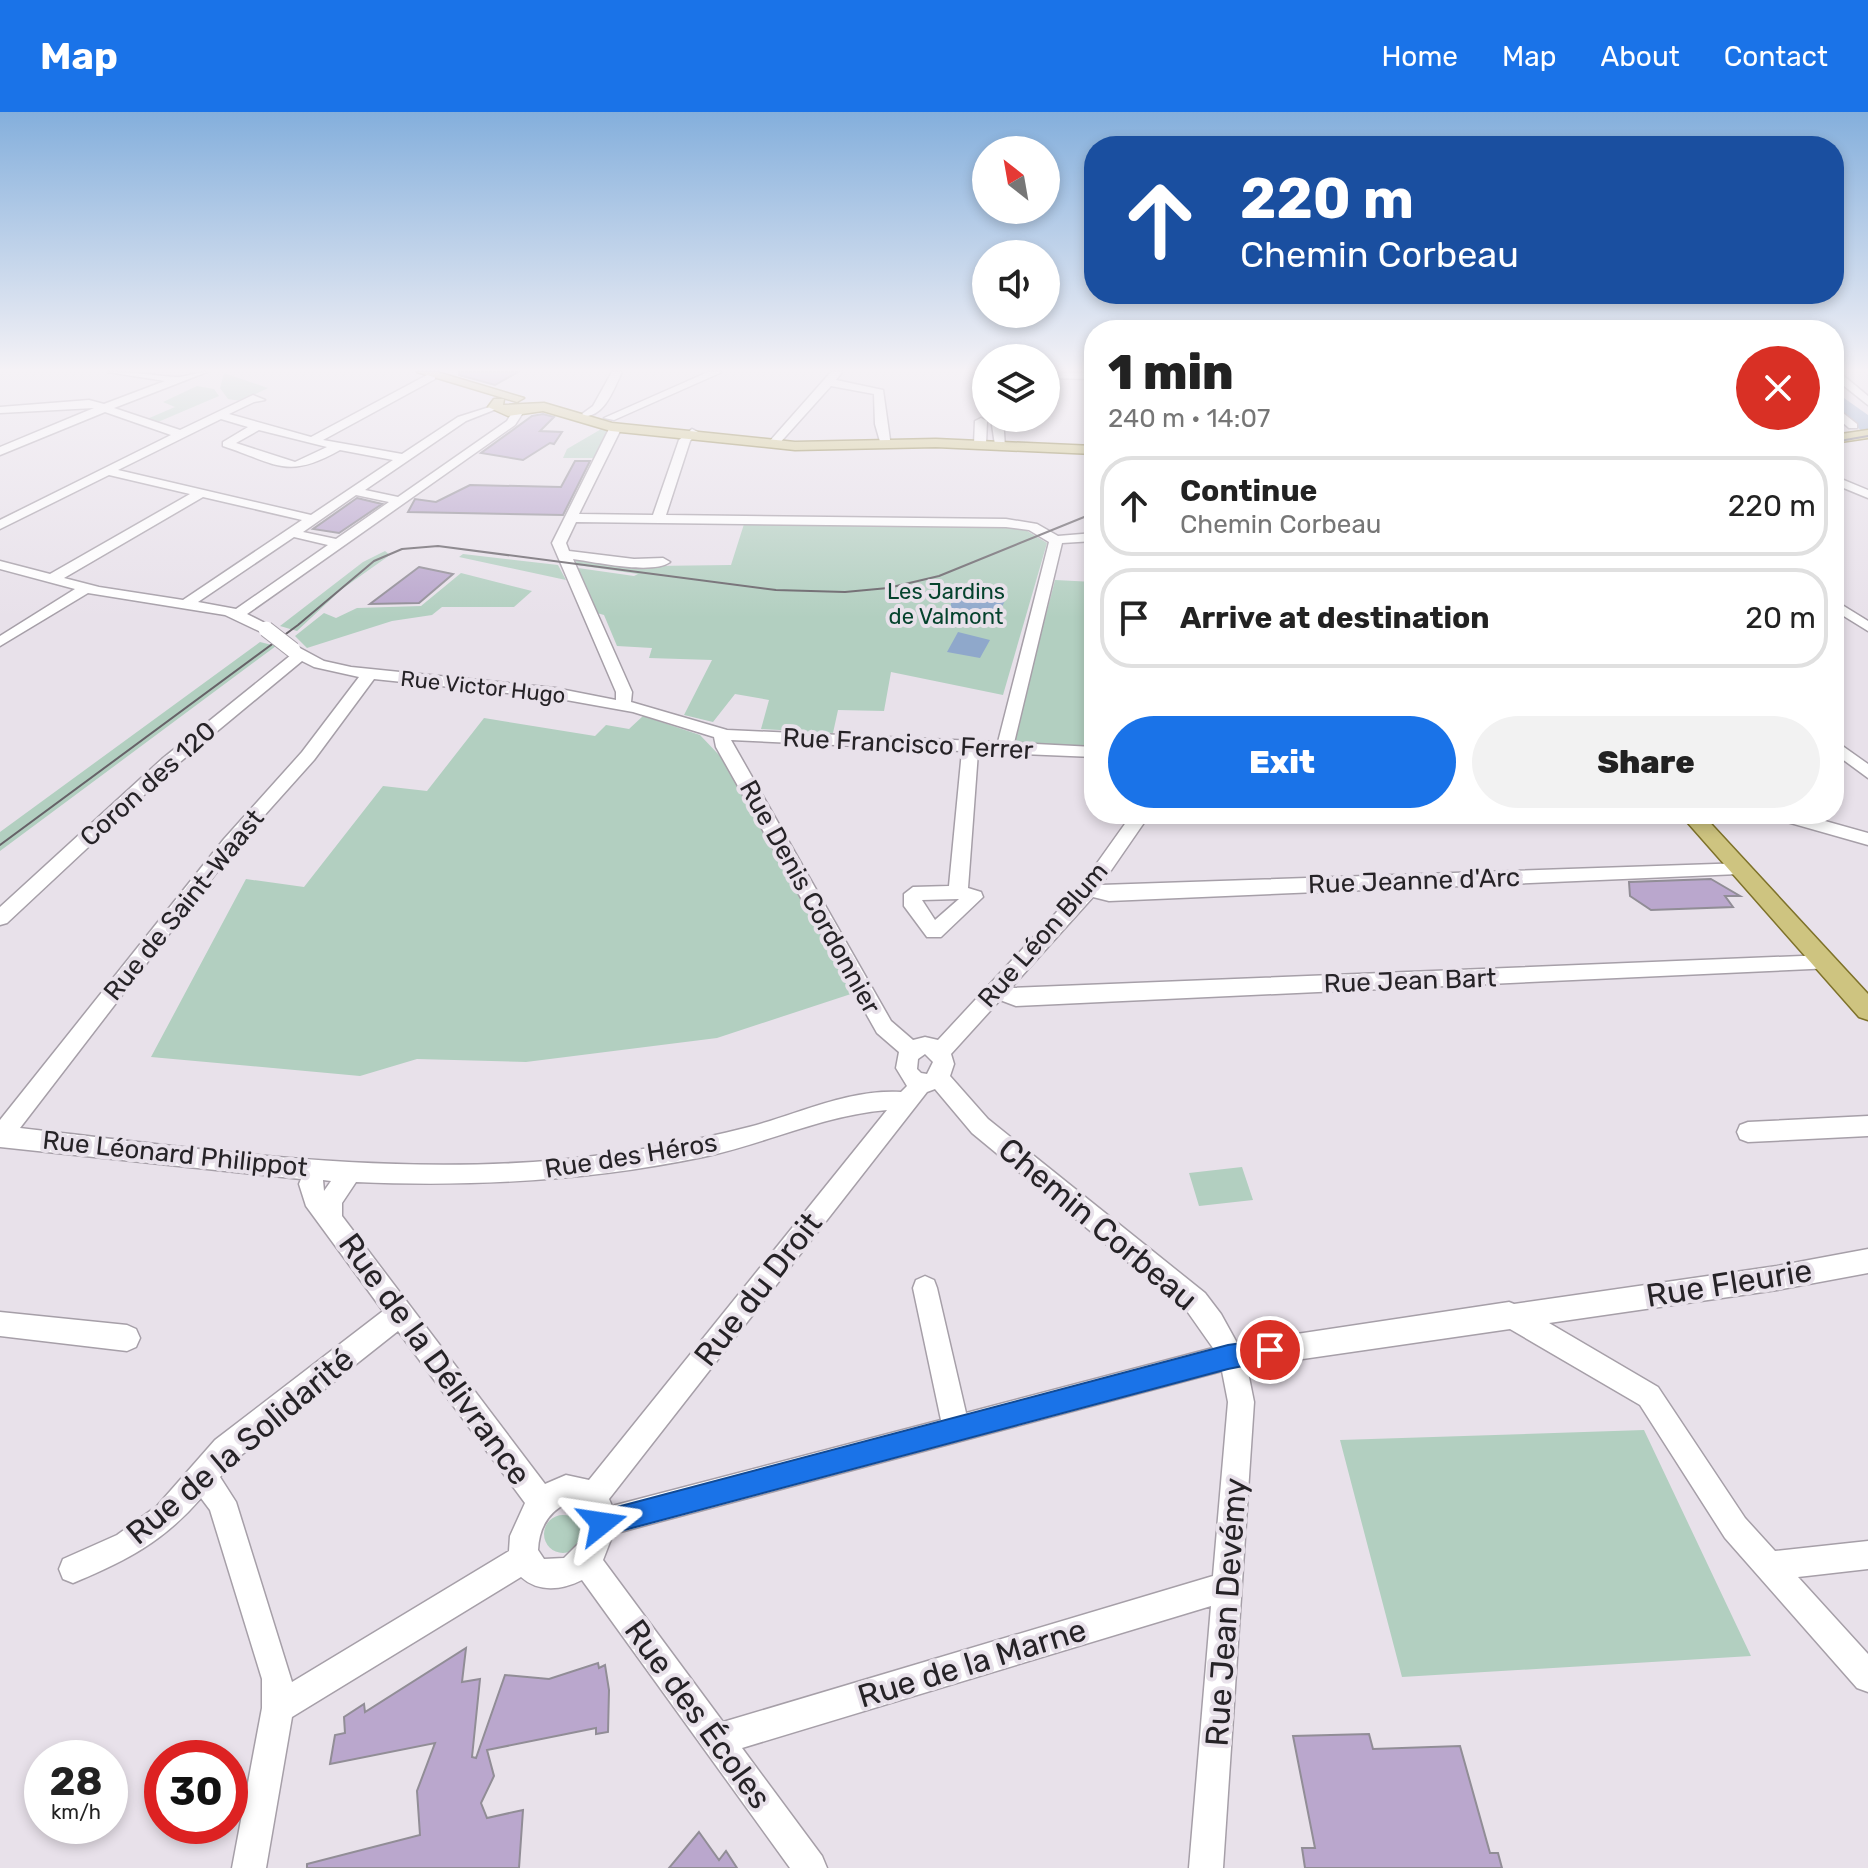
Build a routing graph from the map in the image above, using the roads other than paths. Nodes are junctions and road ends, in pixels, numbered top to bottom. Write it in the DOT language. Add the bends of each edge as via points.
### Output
graph roads {
  1 [pos="138,454"];
  2 [pos="257,454"];
  3 [pos="324,454"];
  4 [pos="381,454"];
  5 [pos="409,454"];
  6 [pos="467,454"];
  7 [pos="602,454"];
  8 [pos="682,454"];
  9 [pos="403,458"];
  10 [pos="106,471"];
  11 [pos="1844,484"];
  12 [pos="353,491"];
  13 [pos="201,493"];
  14 [pos="1868,494"];
  15 [pos="401,501"];
  16 [pos="573,518"];
  17 [pos="312,519"];
  18 [pos="658,520"];
  19 [pos="0,525"];
  20 [pos="292,533"];
  21 [pos="1084,538"];
  22 [pos="1056,540"];
  23 [pos="339,544"];
  24 [pos="563,554"];
  25 [pos="663,562"];
  26 [pos="3,568"];
  27 [pos="52,579"];
  28 [pos="68,583"];
  29 [pos="86,588"];
  30 [pos="186,604"];
  31 [pos="1844,611"];
  32 [pos="238,614"];
  33 [pos="0,625"];
  34 [pos="1868,627"];
  35 [pos="0,642"];
  36 [pos="296,652"];
  37 [pos="369,675"];
  38 [pos="623,706"];
  39 [pos="721,734"];
  40 [pos="970,747"];
  41 [pos="1005,748"];
  42 [pos="1084,752"];
  43 [pos="1844,753"];
  44 [pos="1868,773"];
  45 [pos="1134,824"];
  46 [pos="1699,824"];
  47 [pos="1815,824"];
  48 [pos="1868,839"];
  49 [pos="1739,868"];
  50 [pos="1089,889"];
  51 [pos="958,892"];
  52 [pos="0,918"];
  53 [pos="1826,963"];
  54 [pos="996,991"];
  55 [pos="1868,1010"];
  56 [pos="912,1051"];
  57 [pos="940,1052"];
  58 [pos="930,1079"];
  59 [pos="907,1102"];
  60 [pos="1868,1126"];
  61 [pos="1748,1132"];
  62 [pos="0,1136"];
  63 [pos="316,1169"];
  64 [pos="350,1172"];
  65 [pos="330,1216"];
  66 [pos="1868,1261"];
  67 [pos="925,1288"];
  68 [pos="401,1313"];
  69 [pos="1509,1314"];
  70 [pos="0,1324"];
  71 [pos="127,1338"];
  72 [pos="1228,1357"];
  73 [pos="957,1430"];
  74 [pos="203,1478"];
  75 [pos="541,1502"];
  76 [pos="598,1510"];
  77 [pos="1868,1555"];
  78 [pos="526,1557"];
  79 [pos="586,1561"];
  80 [pos="1769,1566"];
  81 [pos="73,1569"];
  82 [pos="1228,1586"];
  83 [pos="1868,1677"];
  84 [pos="278,1708"];
  85 [pos="717,1740"];
  86 [pos="249,1868"];
  87 [pos="810,1868"];
  88 [pos="1206,1868"];
  1 -- 10 [label="street"];
  2 -- 3 [label="street" via="294,466"];
  4 -- 9 [label="street"];
  5 -- 9 [label="street"];
  6 -- 15 [label="street"];
  7 -- 16 [label="street"];
  8 -- 18 [label="street"];
  9 -- 12 [label="street"];
  10 -- 13 [label="street"];
  10 -- 19 [label="street"];
  11 -- 14 [label="street"];
  12 -- 15 [label="street"];
  12 -- 17 [label="street"];
  13 -- 17 [label="street"];
  13 -- 27 [label="street"];
  15 -- 23 [label="street"];
  16 -- 18 [label="street"];
  16 -- 24 [label="street" via="559,542"];
  17 -- 20 [label="street"];
  18 -- 22 [label="street" via="1013,524"];
  20 -- 23 [label="street"];
  20 -- 30 [label="street"];
  21 -- 22 [label="street"];
  22 -- 41 [label="street"];
  23 -- 32 [label="street"];
  24 -- 25 [label="street"];
  24 -- 38 [label="street" via="624,692"];
  26 -- 27 [label="street, Rue Victor Hugo"];
  27 -- 28 [label="street, Rue Victor Hugo"];
  28 -- 29 [label="street, Rue Victor Hugo"];
  28 -- 33 [label="street"];
  29 -- 30 [label="street, Rue Victor Hugo"];
  29 -- 35 [label="street"];
  30 -- 32 [label="street, Rue Victor Hugo"];
  31 -- 34 [label="street"];
  32 -- 36 [label="street, Rue Victor Hugo, bridge"];
  36 -- 37 [label="street, Rue Victor Hugo" via="325,666"];
  36 -- 52 [label="street, Coron des 120"];
  37 -- 38 [label="street, Rue Victor Hugo" via="548,692"];
  37 -- 62 [label="street, Rue de Saint-Waast"];
  38 -- 39 [label="street, Rue Victor Hugo"];
  39 -- 40 [label="street, Rue Francisco Ferrer"];
  39 -- 56 [label="street, Rue Denis Cordonnier" via="884,1027"];
  40 -- 41 [label="street, Rue Francisco Ferrer"];
  40 -- 51 [label="street"];
  41 -- 42 [label="street, Rue Francisco Ferrer"];
  43 -- 44 [label="street"];
  45 -- 50 [label="street, Rue Léon Blum"];
  46 -- 49 [label="main road"];
  47 -- 48 [label="street"];
  49 -- 50 [label="street, Rue Jeanne d'Arc" via="1109,894"];
  49 -- 53 [label="main road"];
  50 -- 54 [label="street, Rue Léon Blum"];
  53 -- 54 [label="street, Rue Jean Bart" via="1016,998"];
  53 -- 55 [label="main road"];
  54 -- 57 [label="street, Rue Léon Blum"];
  56 -- 57 [label="street" via="924,1047"];
  56 -- 58 [label="street" via="906,1070"];
  57 -- 58 [label="street" via="946,1065"];
  58 -- 59 [label="street, Rue du Droit"];
  58 -- 72 [label="street, Chemin Corbeau" via="1196,1302"];
  59 -- 64 [label="street, Rue des Héros" via="867,1102 751,1136 621,1163 487,1174"];
  59 -- 76 [label="street, Rue du Droit"];
  60 -- 61 [label="street"];
  62 -- 63 [label="street, Rue Léonard Philippot"];
  63 -- 64 [label="street, Rue Léonard Philippot"];
  63 -- 65 [label="street, Rue de la Délivrance" via="311,1193"];
  64 -- 65 [label="street, Rue de la Délivrance" via="332,1197"];
  65 -- 68 [label="street, Rue de la Délivrance"];
  66 -- 69 [label="street, Rue Fleurie"];
  67 -- 73 [label="street"];
  68 -- 74 [label="street, Rue de la Solidarité" via="225,1450"];
  68 -- 75 [label="street, Rue de la Délivrance"];
  69 -- 72 [label="street"];
  69 -- 80 [label="street" via="1649,1396 1726,1515"];
  70 -- 71 [label="street"];
  72 -- 73 [label="street"];
  72 -- 82 [label="street, Rue Jean Devémy" via="1241,1402"];
  73 -- 76 [label="street"];
  74 -- 81 [label="street, Rue de la Solidarité" via="139,1538"];
  74 -- 84 [label="street" via="222,1502 277,1679"];
  75 -- 76 [label="street" via="566,1489 581,1490"];
  75 -- 78 [label="street" via="525,1529"];
  76 -- 79 [label="street" via="598,1543"];
  77 -- 80 [label="street"];
  78 -- 79 [label="street" via="536,1570 552,1575 570,1572"];
  78 -- 84 [label="street"];
  79 -- 85 [label="street, Rue des Écoles"];
  80 -- 83 [label="street"];
  82 -- 85 [label="street, Rue de la Marne"];
  82 -- 88 [label="street, Rue Jean Devémy"];
  84 -- 86 [label="street"];
  85 -- 87 [label="street, Rue des Écoles"];
}
